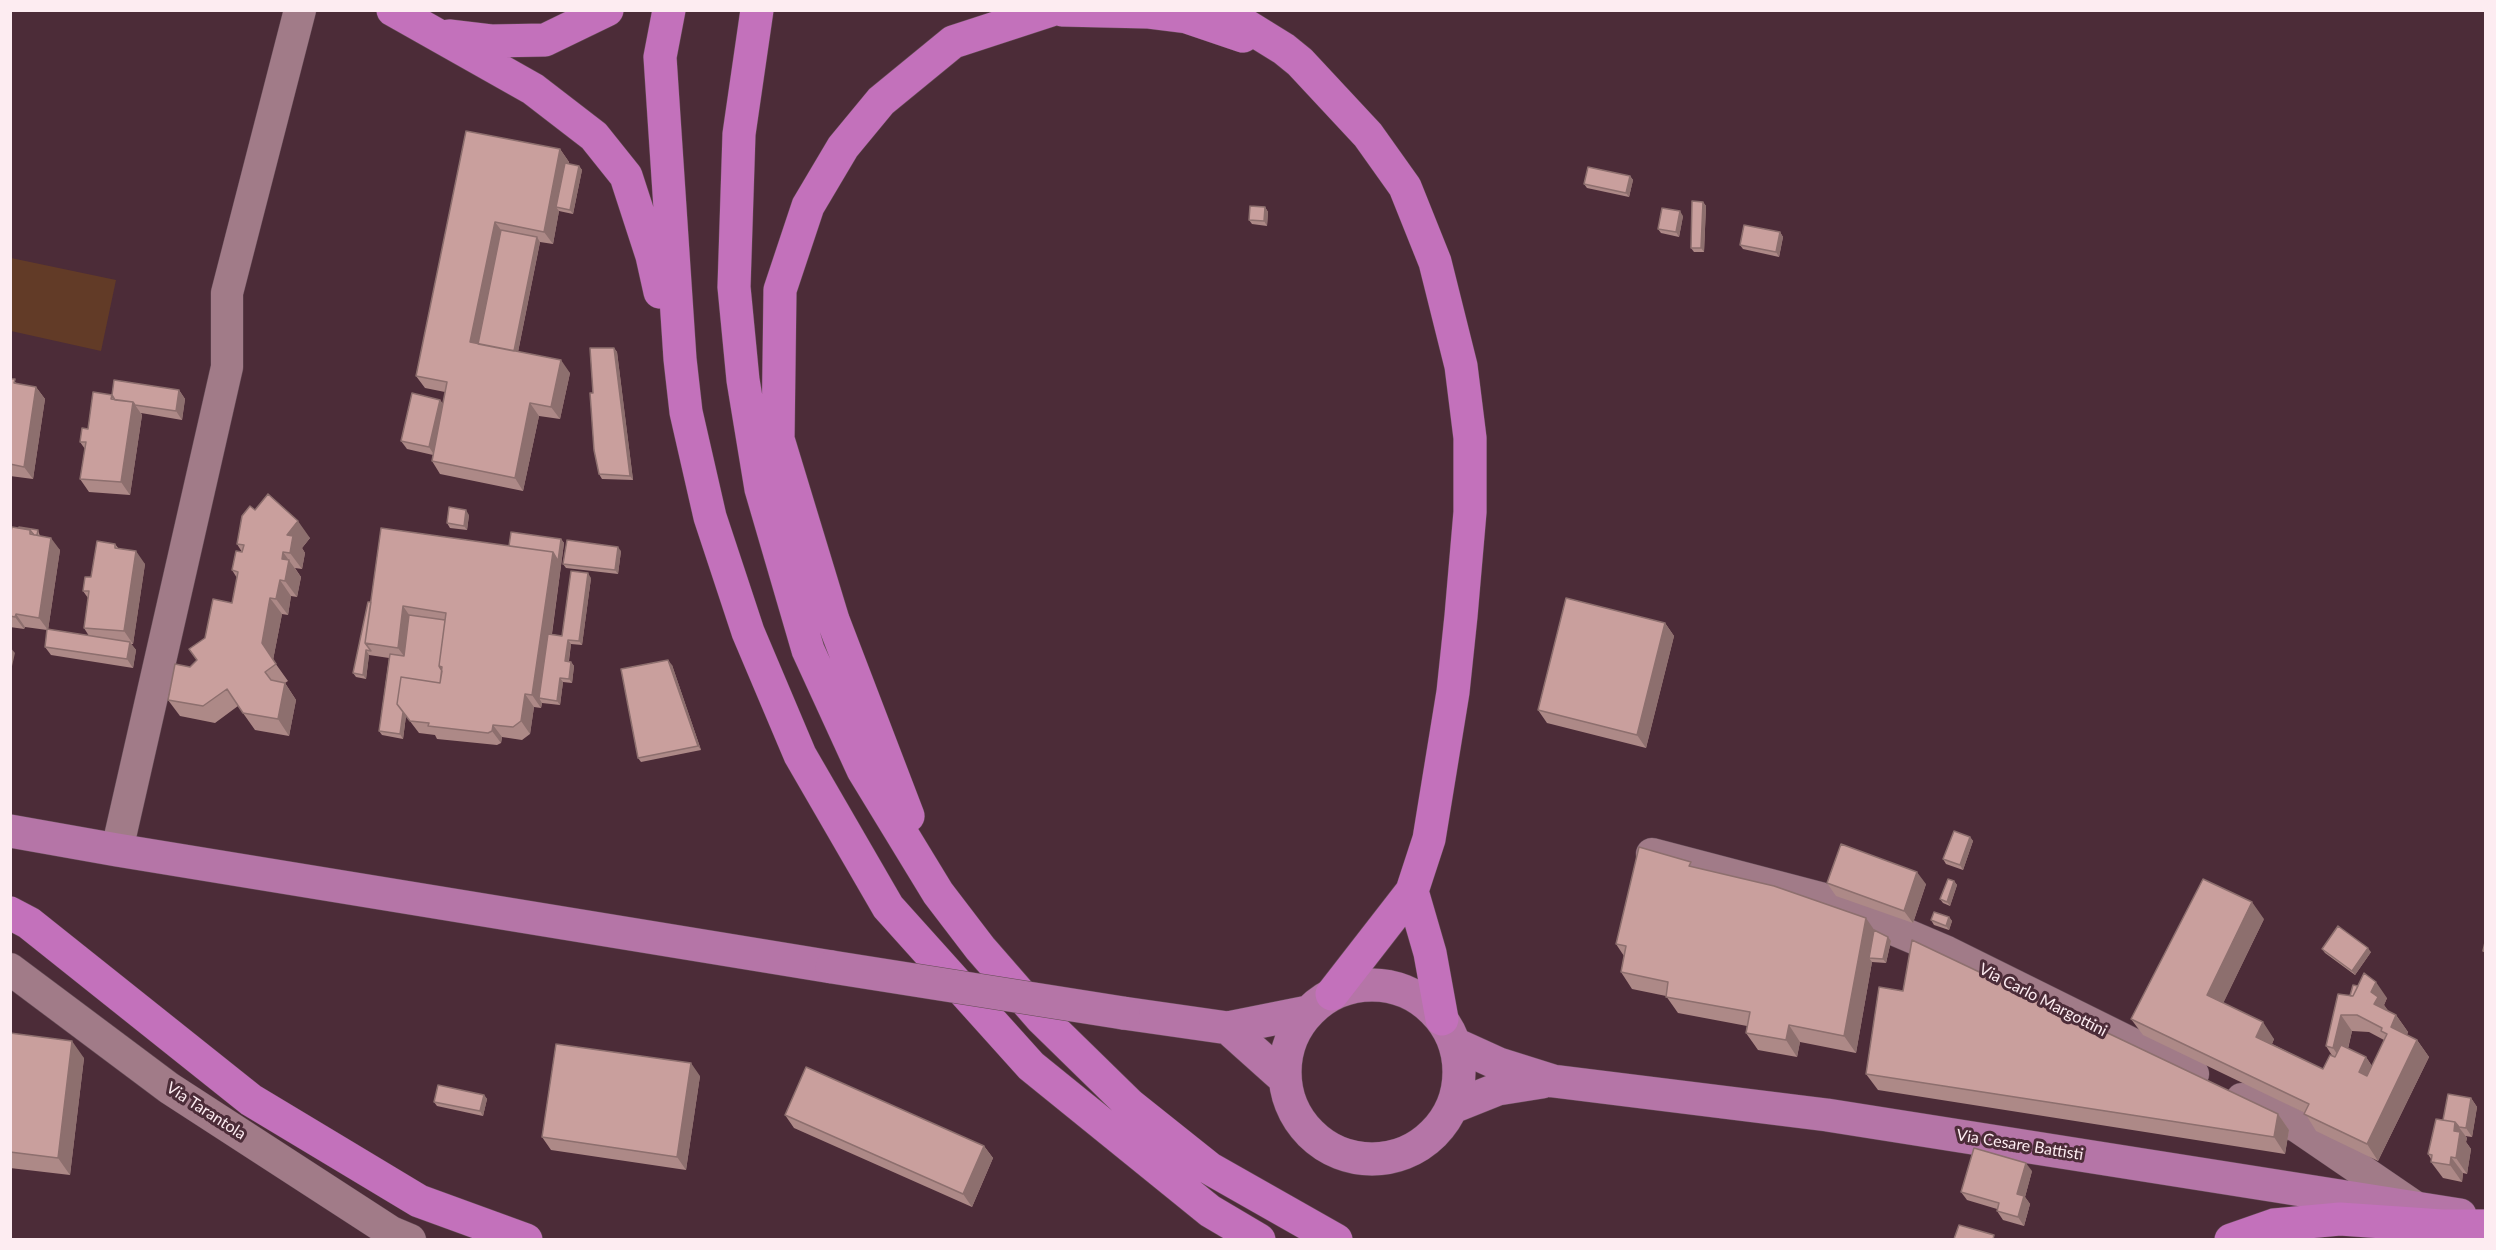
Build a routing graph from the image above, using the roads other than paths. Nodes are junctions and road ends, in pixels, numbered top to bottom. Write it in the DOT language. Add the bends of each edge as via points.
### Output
graph roads {
  1 [pos="300,10"];
  2 [pos="393,10"];
  3 [pos="607,10"];
  4 [pos="669,10"];
  5 [pos="757,10"];
  6 [pos="1051,10"];
  7 [pos="1062,10"];
  8 [pos="1221,10"];
  9 [pos="1245,10"];
  10 [pos="433,34"];
  11 [pos="1284,49"];
  12 [pos="680,359"];
  13 [pos="10,831"];
  14 [pos="117,850"];
  15 [pos="1645,853"];
  16 [pos="1412,891"];
  17 [pos="938,893"];
  18 [pos="10,913"];
  19 [pos="10,969"];
  20 [pos="1320,1003"];
  21 [pos="1228,1028"];
  22 [pos="1449,1031"];
  23 [pos="1285,1079"];
  24 [pos="1552,1081"];
  25 [pos="1453,1107"];
  26 [pos="2415,1207"];
  27 [pos="2486,1219"];
  28 [pos="2486,1226"];
  29 [pos="410,1239"];
  30 [pos="526,1239"];
  31 [pos="1259,1239"];
  32 [pos="1336,1239"];
  33 [pos="2231,1239"];
  1 -- 14 [label="street" via="227,293 227,368"];
  2 -- 10 [label="highway"];
  3 -- 10 [label="highway" via="544,40 491,41"];
  4 -- 12 [label="highway" via="660,57"];
  5 -- 17 [label="highway" via="739,134 734,287 760,489 808,650 863,770"];
  6 -- 17 [label="highway" via="953,42 880,101 843,147 808,206 780,290 778,439 833,620"];
  7 -- 11 [label="highway" via="1187,16"];
  8 -- 11 [label="highway"];
  9 -- 11 [label="highway"];
  10 -- 12 [label="highway" via="533,89 594,136 626,176"];
  11 -- 16 [label="highway" via="1368,135 1405,188 1435,262 1461,366 1470,438 1470,512 1461,616 1429,839"];
  12 -- 31 [label="highway" via="686,412 710,517 748,632 800,755 888,907 1031,1066 1210,1211"];
  13 -- 14 [label="main road"];
  14 -- 21 [label="main road, bridge"];
  15 -- 26 [label="street, Via Carlo Margottini" via="1820,898 1947,951 2298,1127"];
  16 -- 20 [label="highway"];
  16 -- 22 [label="highway"];
  17 -- 32 [label="highway" via="1041,1018 1130,1105 1209,1168"];
  18 -- 30 [label="highway" via="29,923 251,1100 419,1201"];
  19 -- 29 [label="street, Via Tarantola" via="169,1088 391,1232"];
  20 -- 21 [label="main road"];
  20 -- 22 [label="main road" via="1361,985 1392,987 1420,998"];
  20 -- 23 [label="main road" via="1289,1043"];
  21 -- 23 [label="main road"];
  22 -- 24 [label="main road, Via Cesare Battisti" via="1499,1064"];
  22 -- 25 [label="main road" via="1460,1076"];
  23 -- 25 [label="main road" via="1292,1107 1308,1131 1330,1149 1358,1158 1386,1158 1414,1149 1437,1131"];
  24 -- 25 [label="main road, Via Cesare Battisti" via="1498,1089"];
  24 -- 26 [label="main road, Via Cesare Battisti" via="1827,1114"];
  26 -- 27 [label="main road, Via Cesare Battisti"];
  28 -- 33 [label="highway" via="2340,1220 2274,1225"];
}
